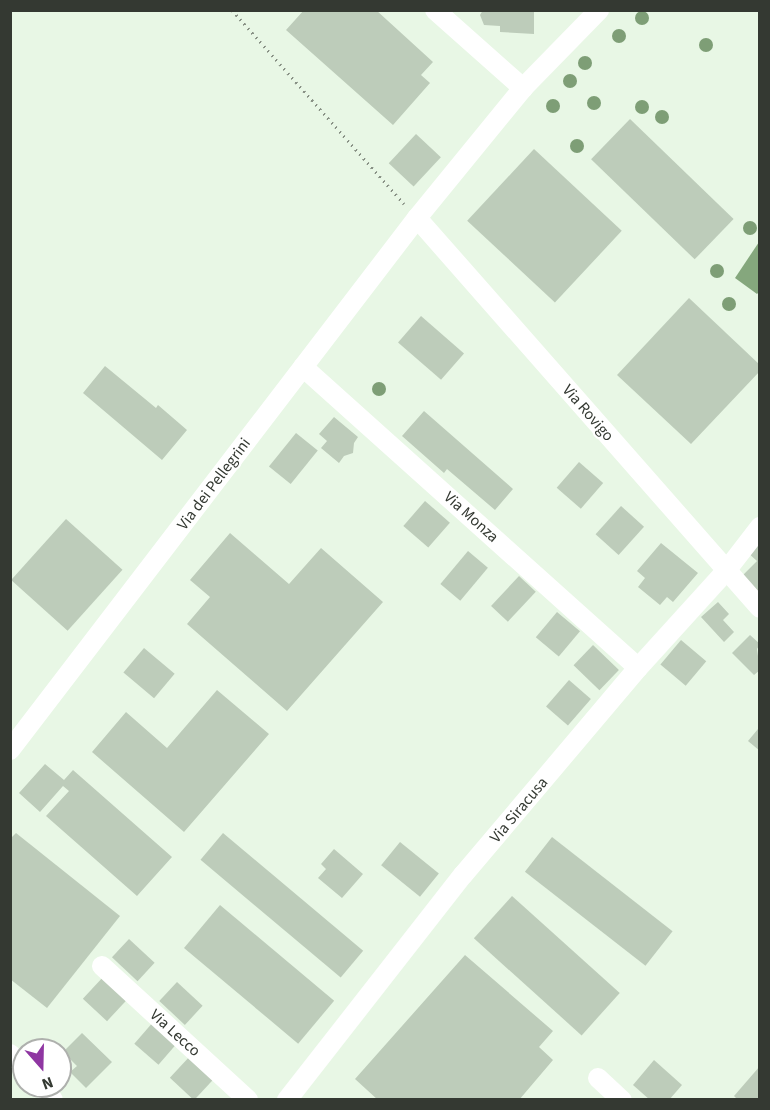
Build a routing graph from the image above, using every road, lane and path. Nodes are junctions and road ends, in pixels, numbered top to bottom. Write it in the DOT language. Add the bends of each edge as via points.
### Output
graph roads {
  1 [pos="232,10"];
  2 [pos="435,10"];
  3 [pos="599,10"];
  4 [pos="523,88"];
  5 [pos="417,219"];
  6 [pos="303,367"];
  7 [pos="759,527"];
  8 [pos="726,571"];
  9 [pos="759,608"];
  10 [pos="638,668"];
  11 [pos="10,750"];
  12 [pos="102,966"];
  13 [pos="598,1078"];
  14 [pos="248,1100"];
  15 [pos="287,1100"];
  16 [pos="622,1100"];
  1 -- 5 [label="path"];
  2 -- 4 [label="street"];
  3 -- 4 [label="street, Via dei Pellegrini"];
  4 -- 5 [label="street, Via dei Pellegrini"];
  5 -- 6 [label="street, Via dei Pellegrini"];
  5 -- 8 [label="street, Via Rovigo"];
  6 -- 10 [label="street, Via Monza"];
  6 -- 11 [label="street, Via dei Pellegrini"];
  7 -- 8 [label="street, Via Siracusa"];
  8 -- 9 [label="street, Via Rovigo"];
  8 -- 10 [label="street, Via Siracusa"];
  10 -- 15 [label="street, Via Siracusa" via="463,875"];
  12 -- 14 [label="street, Via Lecco"];
  13 -- 16 [label="street"];
}
